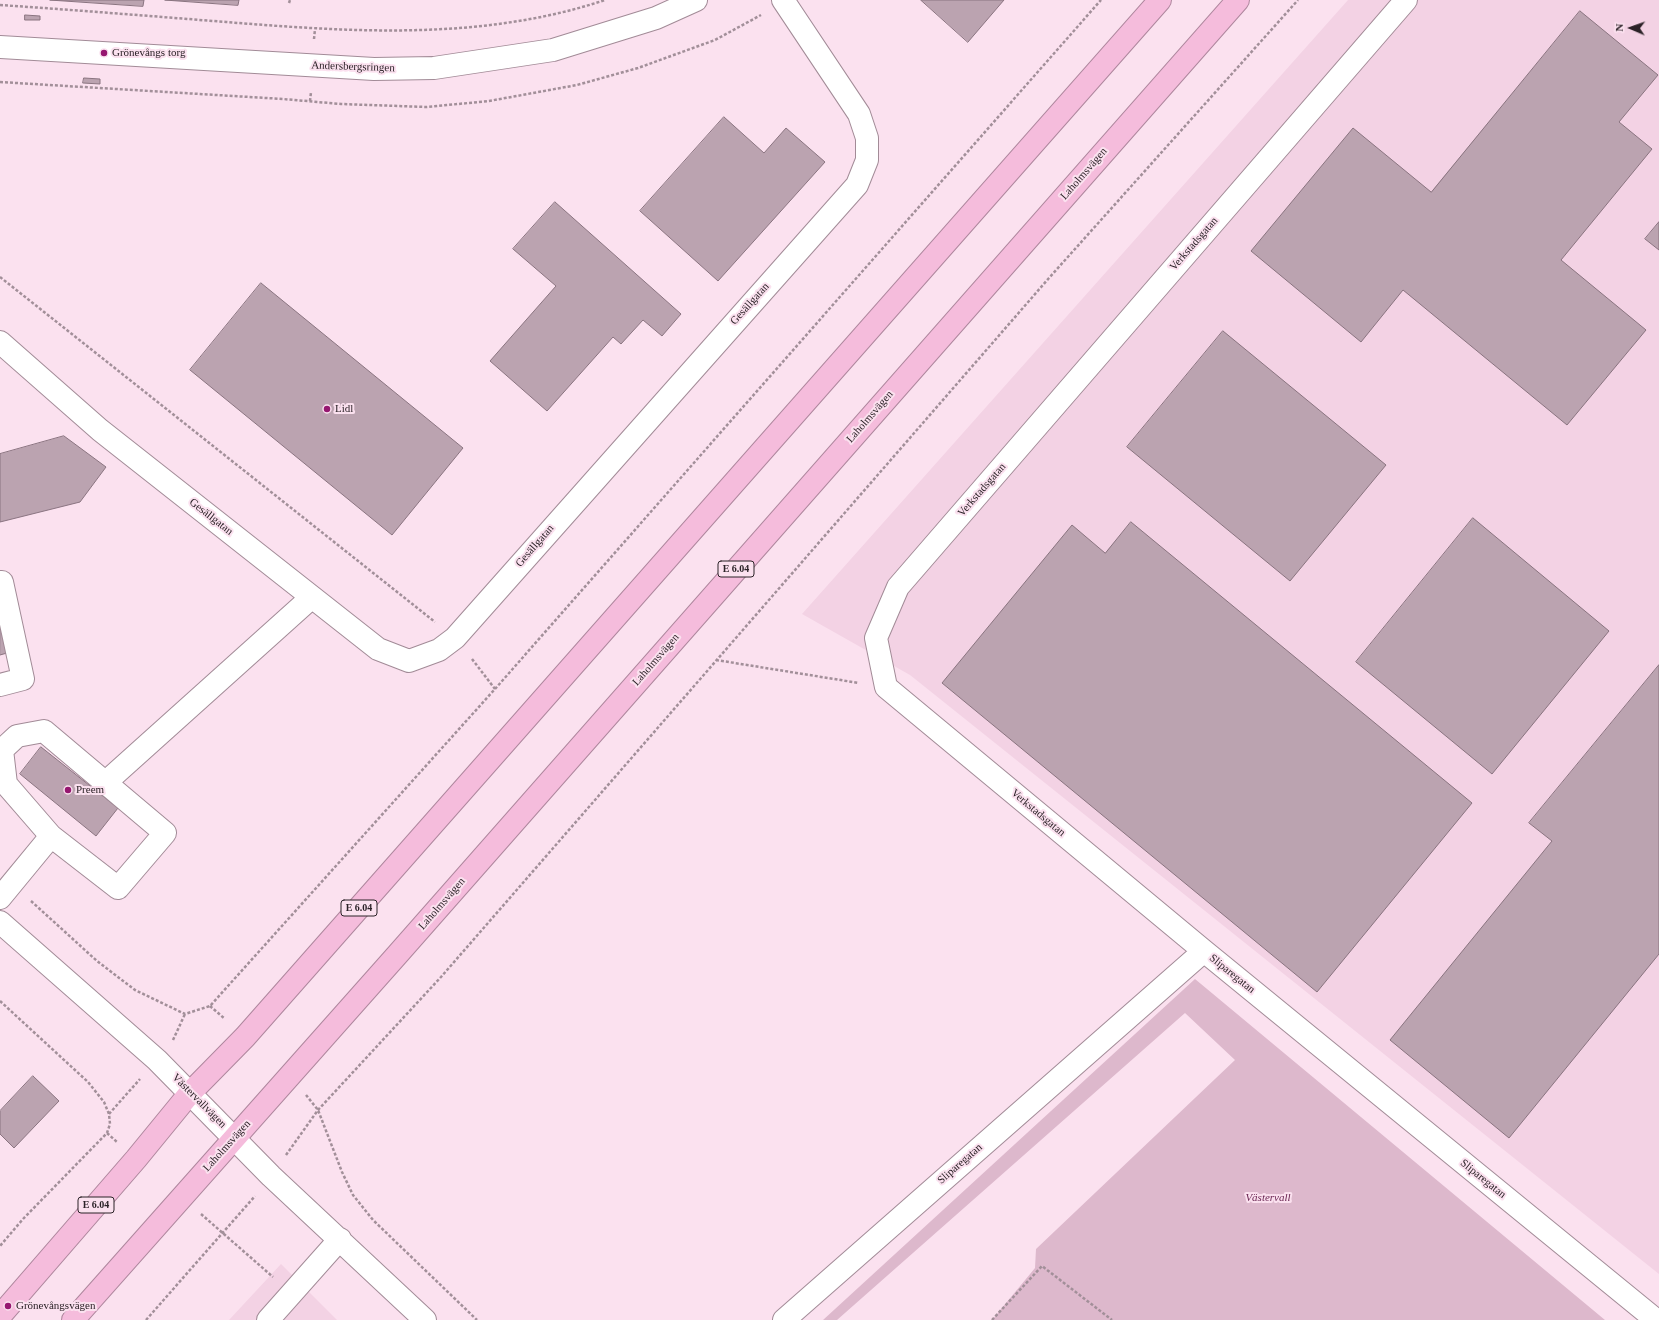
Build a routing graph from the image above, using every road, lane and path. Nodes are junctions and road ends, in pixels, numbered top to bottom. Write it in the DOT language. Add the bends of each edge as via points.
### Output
graph roads {
  1 [pos="605,0"];
  2 [pos="696,0"];
  3 [pos="783,0"];
  4 [pos="1101,0"];
  5 [pos="1160,0"];
  6 [pos="1238,0"];
  7 [pos="1298,0"];
  8 [pos="1406,0"];
  9 [pos="0,4"];
  10 [pos="0,47"];
  11 [pos="0,277"];
  12 [pos="0,342"];
  13 [pos="0,582"];
  14 [pos="312,597"];
  15 [pos="455,638"];
  16 [pos="716,660"];
  17 [pos="0,685"];
  18 [pos="886,687"];
  19 [pos="495,688"];
  20 [pos="105,783"];
  21 [pos="51,836"];
  22 [pos="6,891"];
  23 [pos="0,922"];
  24 [pos="1204,951"];
  25 [pos="0,1001"];
  26 [pos="210,1006"];
  27 [pos="245,1037"];
  28 [pos="289,1076"];
  29 [pos="190,1093"];
  30 [pos="318,1110"];
  31 [pos="235,1138"];
  32 [pos="271,1176"];
  33 [pos="340,1239"];
  34 [pos="0,1246"];
  35 [pos="0,1316"];
  36 [pos="73,1320"];
  37 [pos="146,1320"];
  38 [pos="268,1320"];
  39 [pos="426,1320"];
  40 [pos="477,1320"];
  41 [pos="784,1320"];
  42 [pos="992,1320"];
  43 [pos="1112,1320"];
  44 [pos="1656,1320"];
  1 -- 9 [label="path" via="545,17 467,27 400,31 288,27"];
  2 -- 10 [label="street, Andersbergsringen" via="656,18 553,50 434,68 374,69"];
  3 -- 15 [label="street, Gesällgatan" via="859,114 867,138 867,160 856,185"];
  4 -- 19 [label="path"];
  5 -- 27 [label="highway, E 6.04"];
  6 -- 28 [label="highway, Laholmsvägen / E 6.04"];
  7 -- 16 [label="path" via="1049,278"];
  8 -- 18 [label="street, Verkstadsgatan" via="898,587 876,638"];
  11 -- 15 [label="path"];
  12 -- 14 [label="street, Gesällgatan" via="100,430"];
  13 -- 17 [label="street" via="23,679"];
  14 -- 15 [label="street, Gesällgatan" via="378,649 409,661 439,650"];
  14 -- 20 [label="street"];
  15 -- 19 [label="path"];
  16 -- 18 [label="path"];
  16 -- 30 [label="path" via="441,977"];
  18 -- 24 [label="street, Verkstadsgatan"];
  19 -- 26 [label="path"];
  20 -- 21 [label="street" via="44,731 17,736 2,750 6,784"];
  20 -- 21 [label="street" via="165,833 118,888"];
  21 -- 22 [label="street"];
  22 -- 26 [label="path" via="135,990 185,1014"];
  23 -- 29 [label="street, Västervallvägen" via="157,1060"];
  24 -- 41 [label="street, Sliparegatan"];
  24 -- 44 [label="street, Sliparegatan"];
  25 -- 34 [label="path" via="88,1082 104,1102 110,1124 106,1133"];
  26 -- 27 [label="path"];
  27 -- 29 [label="highway, E 6.04"];
  28 -- 30 [label="path"];
  28 -- 31 [label="highway, Laholmsvägen / E 6.04"];
  29 -- 31 [label="street, Västervallvägen"];
  29 -- 35 [label="highway, E 6.04"];
  30 -- 32 [label="path"];
  30 -- 40 [label="path" via="353,1195 384,1230"];
  31 -- 32 [label="street, Västervallvägen"];
  31 -- 36 [label="highway, Laholmsvägen / E 6.04"];
  32 -- 33 [label="street, Västervallvägen"];
  32 -- 37 [label="path"];
  33 -- 38 [label="street"];
  33 -- 39 [label="street, Västervallvägen"];
  42 -- 43 [label="path" via="1042,1266"];
}
